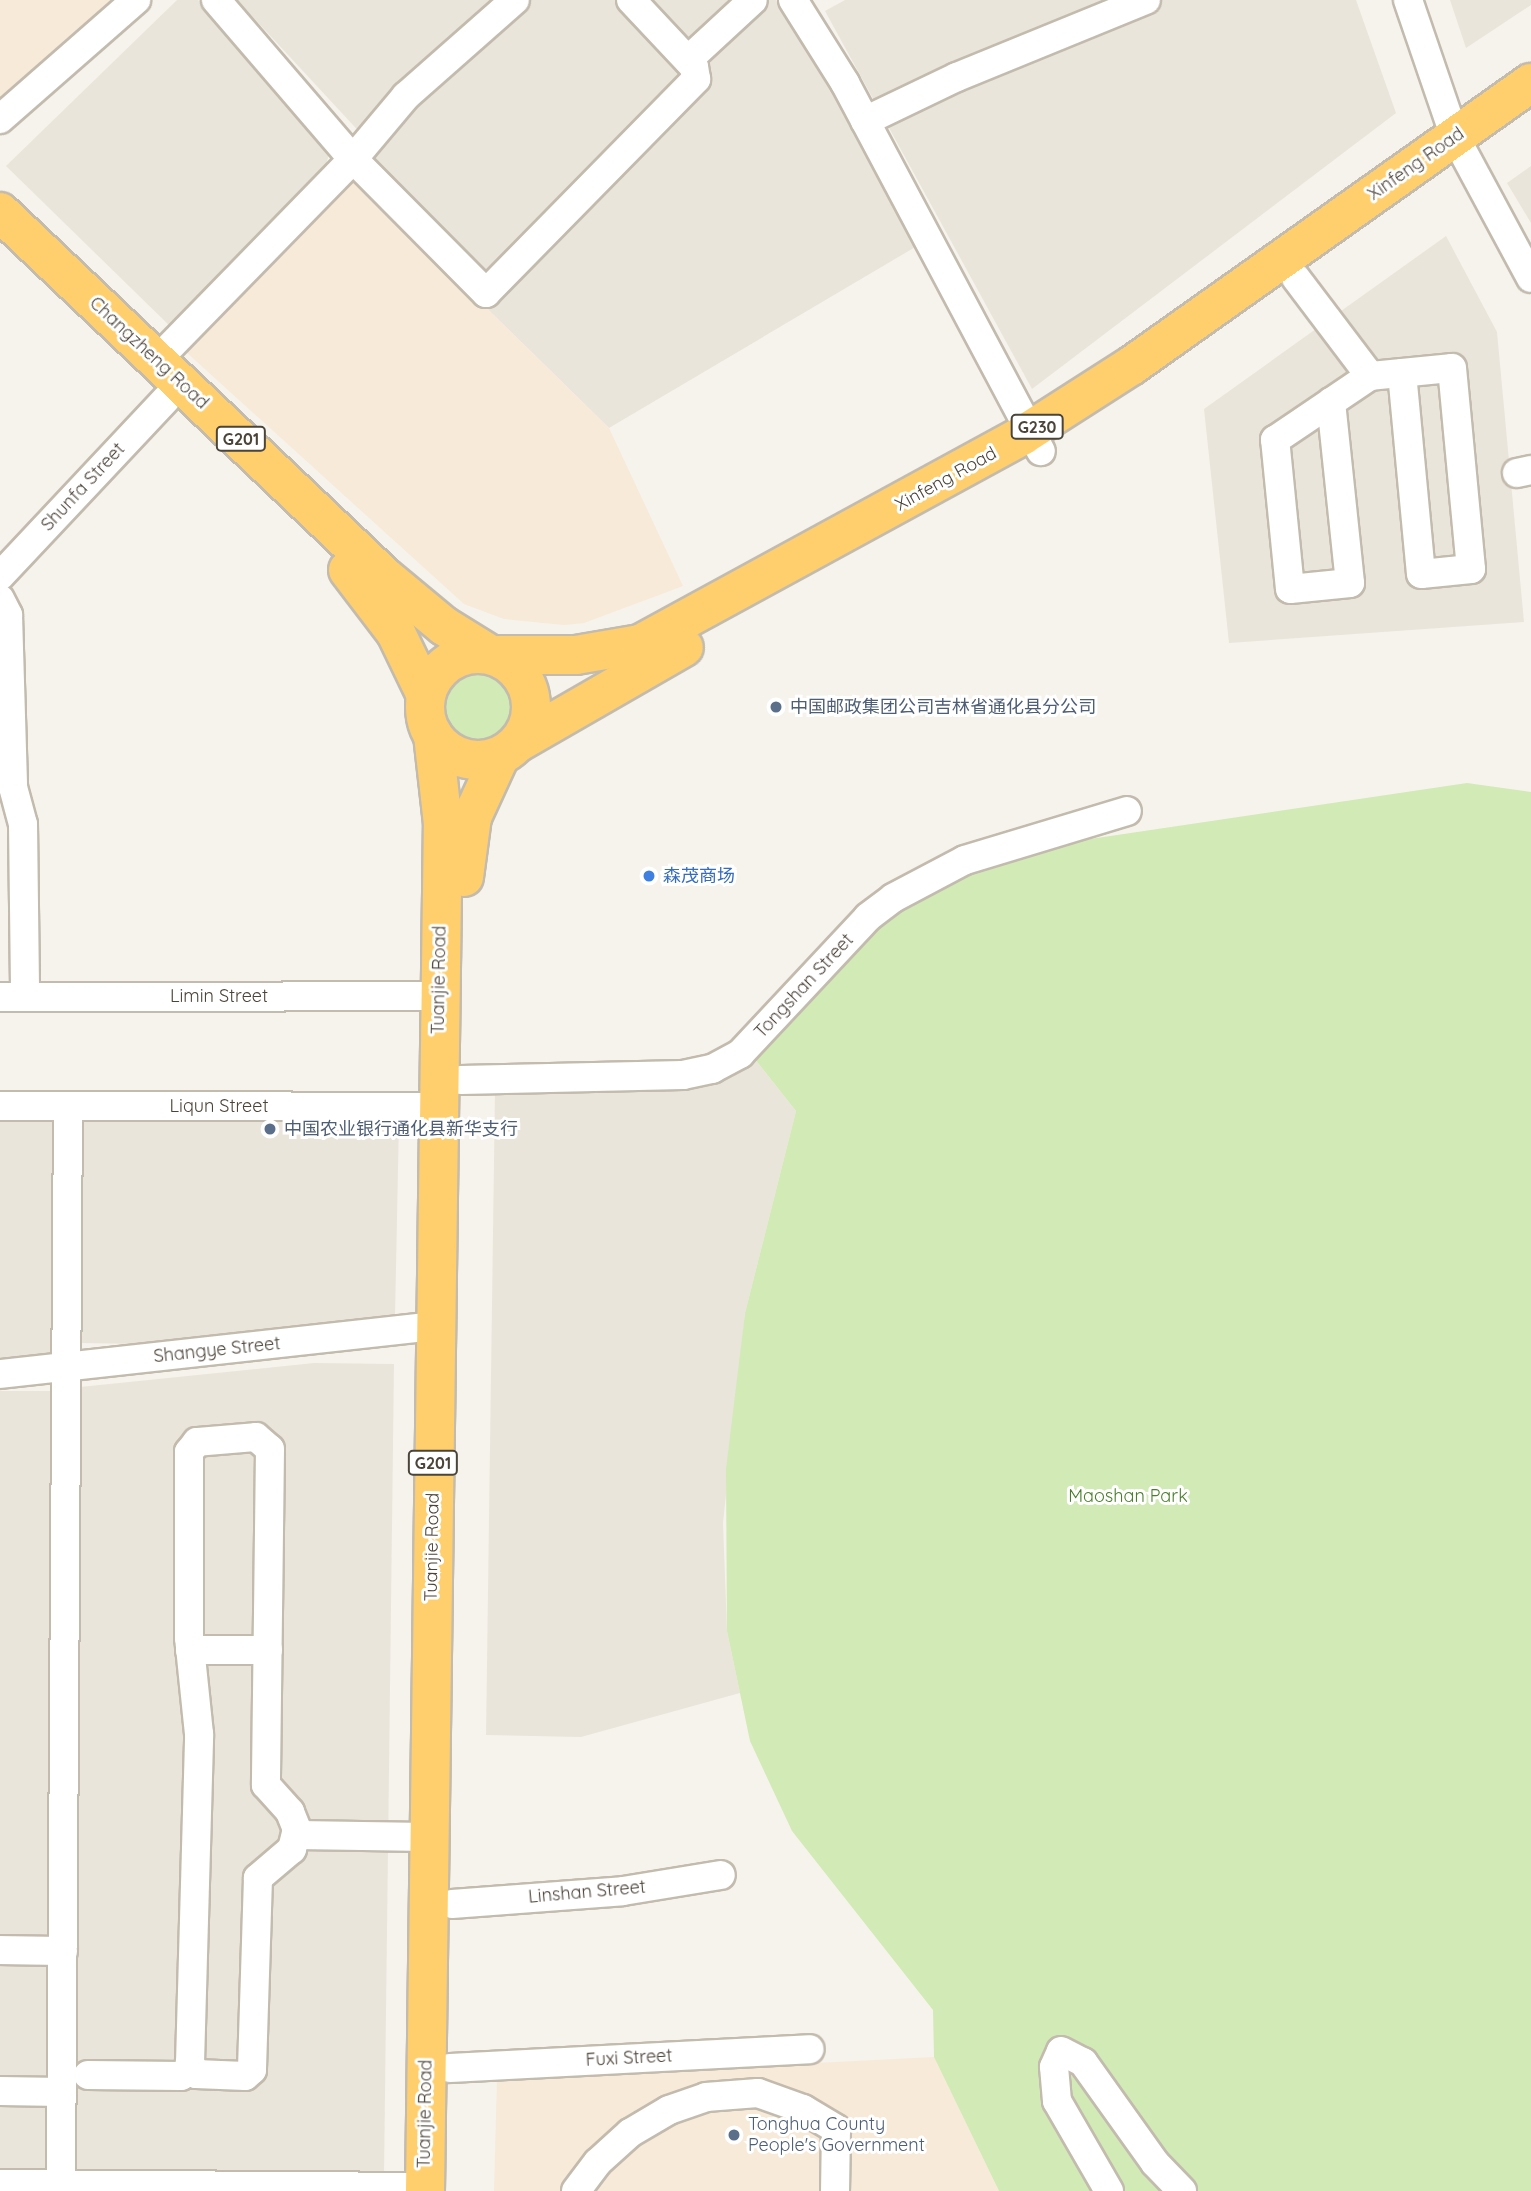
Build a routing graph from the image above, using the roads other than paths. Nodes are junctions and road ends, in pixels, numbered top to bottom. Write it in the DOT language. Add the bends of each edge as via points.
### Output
graph roads {
  1 [pos="136,0"];
  2 [pos="216,0"];
  3 [pos="514,0"];
  4 [pos="632,0"];
  5 [pos="753,0"];
  6 [pos="793,0"];
  7 [pos="1146,0"];
  8 [pos="1408,0"];
  9 [pos="688,60"];
  10 [pos="1531,83"];
  11 [pos="1531,112"];
  12 [pos="0,119"];
  13 [pos="865,121"];
  14 [pos="1460,147"];
  15 [pos="353,159"];
  16 [pos="0,212"];
  17 [pos="0,243"];
  18 [pos="1296,278"];
  19 [pos="1531,278"];
  20 [pos="157,360"];
  21 [pos="1402,373"];
  22 [pos="1370,376"];
  23 [pos="166,399"];
  24 [pos="1331,402"];
  25 [pos="1036,441"];
  26 [pos="0,576"];
  27 [pos="0,599"];
  28 [pos="491,655"];
  29 [pos="426,695"];
  30 [pos="433,735"];
  31 [pos="509,749"];
  32 [pos="9,811"];
  33 [pos="1127,811"];
  34 [pos="439,996"];
  35 [pos="13,997"];
  36 [pos="449,1094"];
  37 [pos="0,1105"];
  38 [pos="68,1106"];
  39 [pos="435,1326"];
  40 [pos="66,1367"];
  41 [pos="0,1374"];
  42 [pos="190,1650"];
  43 [pos="268,1650"];
  44 [pos="296,1835"];
  45 [pos="429,1837"];
  46 [pos="721,1875"];
  47 [pos="452,1904"];
  48 [pos="0,1950"];
  49 [pos="63,1951"];
  50 [pos="809,2049"];
  51 [pos="450,2068"];
  52 [pos="192,2070"];
  53 [pos="88,2074"];
  54 [pos="0,2091"];
  55 [pos="62,2092"];
  56 [pos="0,2184"];
  57 [pos="61,2184"];
  58 [pos="432,2189"];
  59 [pos="576,2191"];
  60 [pos="835,2191"];
  61 [pos="1109,2191"];
  62 [pos="1182,2191"];
  1 -- 12 [label="street"];
  2 -- 15 [label="street"];
  3 -- 15 [label="street" via="407,96"];
  4 -- 9 [label="street"];
  5 -- 9 [label="street"];
  6 -- 13 [label="street"];
  7 -- 13 [label="street" via="957,77"];
  8 -- 14 [label="street"];
  9 -- 15 [label="street" via="696,79 486,293"];
  10 -- 14 [label="highway, Xinfeng Road / G230"];
  11 -- 14 [label="highway, Xinfeng Road / G230"];
  13 -- 25 [label="street"];
  14 -- 18 [label="highway, Xinfeng Road / G230"];
  14 -- 19 [label="street"];
  14 -- 25 [label="highway, Xinfeng Road / G230" via="1130,366"];
  15 -- 20 [label="street"];
  16 -- 20 [label="highway, Changzheng Road / G201"];
  17 -- 23 [label="highway, Changzheng Road / G201"];
  18 -- 22 [label="street"];
  18 -- 25 [label="highway, Xinfeng Road / G230"];
  20 -- 28 [label="highway, Changzheng Road / G201" via="394,585 444,626"];
  21 -- 21 [label="street" via="1452,368 1471,569 1421,574"];
  21 -- 22 [label="street"];
  22 -- 24 [label="street"];
  23 -- 26 [label="street, Shunfa Street"];
  23 -- 29 [label="highway, Changzheng Road / G201" via="360,581 396,634"];
  24 -- 24 [label="street" via="1275,440 1290,589 1350,583"];
  25 -- 28 [label="highway, Xinfeng Road / G230" via="640,644 576,654"];
  25 -- 31 [label="highway, Xinfeng Road / G230"];
  27 -- 32 [label="street" via="8,615 13,787"];
  28 -- 29 [label="highway" via="451,661 431,682"];
  28 -- 31 [label="highway" via="512,666 527,685 529,721"];
  29 -- 30 [label="highway"];
  30 -- 31 [label="highway" via="453,754 466,759"];
  30 -- 34 [label="highway, Tuanjie Road / G201" via="443,824"];
  31 -- 36 [label="highway, Tuanjie Road / G201" via="479,796 465,851"];
  32 -- 35 [label="street"];
  33 -- 36 [label="street, Tongshan Street" via="988,852 920,881 868,917 740,1054 712,1069"];
  34 -- 35 [label="street, Limin Street"];
  34 -- 36 [label="highway, Tuanjie Road / G201"];
  36 -- 38 [label="street, Liqun Street"];
  36 -- 39 [label="highway, Tuanjie Road / G201"];
  36 -- 47 [label="highway, Tuanjie Road / G201"];
  37 -- 38 [label="street, Liqun Street"];
  38 -- 40 [label="street"];
  39 -- 40 [label="street, Shangye Street"];
  39 -- 45 [label="highway, Tuanjie Road / G201"];
  40 -- 41 [label="street, Shangye Street"];
  40 -- 49 [label="street"];
  42 -- 43 [label="street"];
  42 -- 43 [label="street" via="189,1452 197,1442 256,1437 270,1449"];
  42 -- 52 [label="street" via="200,1734"];
  43 -- 44 [label="street" via="266,1785 290,1812"];
  44 -- 45 [label="street"];
  44 -- 52 [label="street" via="286,1857 258,1878 252,2070 245,2076"];
  45 -- 58 [label="highway, Tuanjie Road / G201"];
  46 -- 47 [label="street, Linshan Street" via="623,1891"];
  47 -- 51 [label="highway, Tuanjie Road / G201"];
  48 -- 49 [label="street"];
  49 -- 55 [label="street"];
  50 -- 51 [label="street, Fuxi Street"];
  51 -- 58 [label="highway, Tuanjie Road / G201"];
  52 -- 53 [label="street" via="181,2076"];
  54 -- 55 [label="street"];
  55 -- 57 [label="street"];
  56 -- 57 [label="street"];
  57 -- 58 [label="street"];
  59 -- 60 [label="street" via="598,2162 630,2133 669,2110 706,2097 758,2093 803,2109 836,2129"];
  61 -- 62 [label="street" via="1058,2101 1053,2075 1061,2051 1083,2062 1155,2163"];
}
